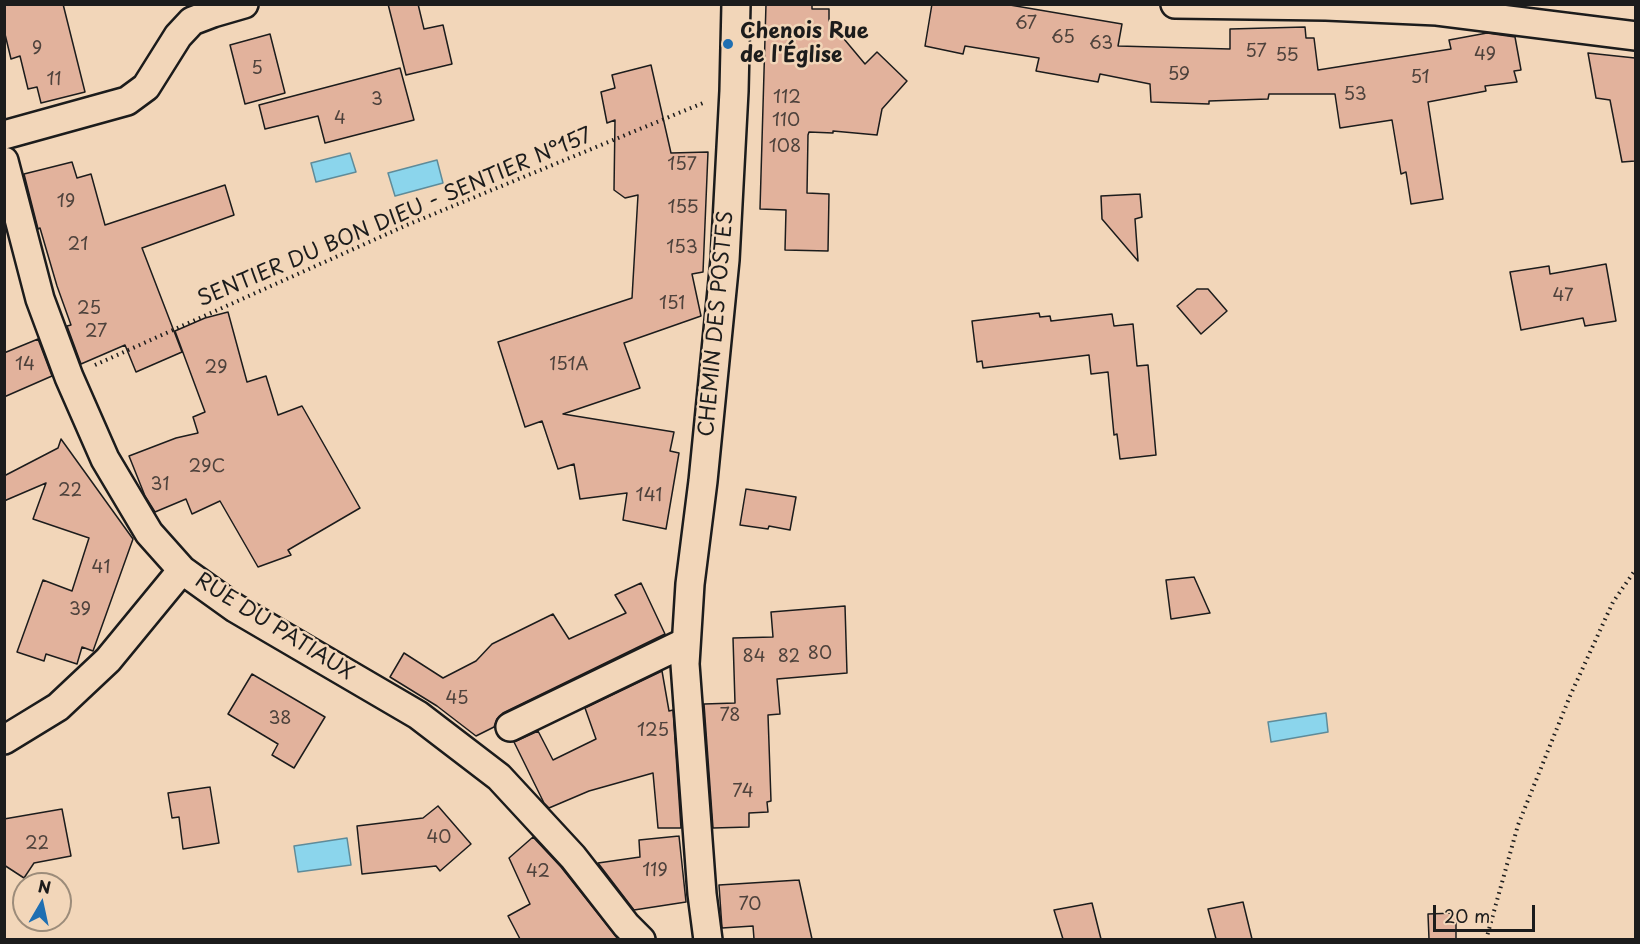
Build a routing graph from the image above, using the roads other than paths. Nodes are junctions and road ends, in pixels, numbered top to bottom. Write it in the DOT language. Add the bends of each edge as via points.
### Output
graph roads {
  1 [pos="244,4"];
  2 [pos="736,4"];
  3 [pos="1175,4"];
  4 [pos="1635,36"];
  5 [pos="4,135"];
  6 [pos="6,169"];
  7 [pos="182,570"];
  8 [pos="686,642"];
  9 [pos="510,727"];
  10 [pos="4,740"];
  11 [pos="701,932"];
  12 [pos="641,939"];
  1 -- 5 [label="street" via="192,21 146,87 127,101"];
  2 -- 8 [label="street, CHEMIN DES POSTES" via="725,260"];
  3 -- 4 [label="street" via="1444,11"];
  6 -- 7 [label="street, RUE DU PATIAUX" via="40,298 69,377 105,459 149,533"];
  7 -- 10 [label="street" via="108,660 58,708"];
  7 -- 12 [label="street, RUE DU PATIAUX" via="235,608 418,715 499,777"];
  8 -- 9 [label="street"];
  8 -- 11 [label="street, CHEMIN DES POSTES"];
}
